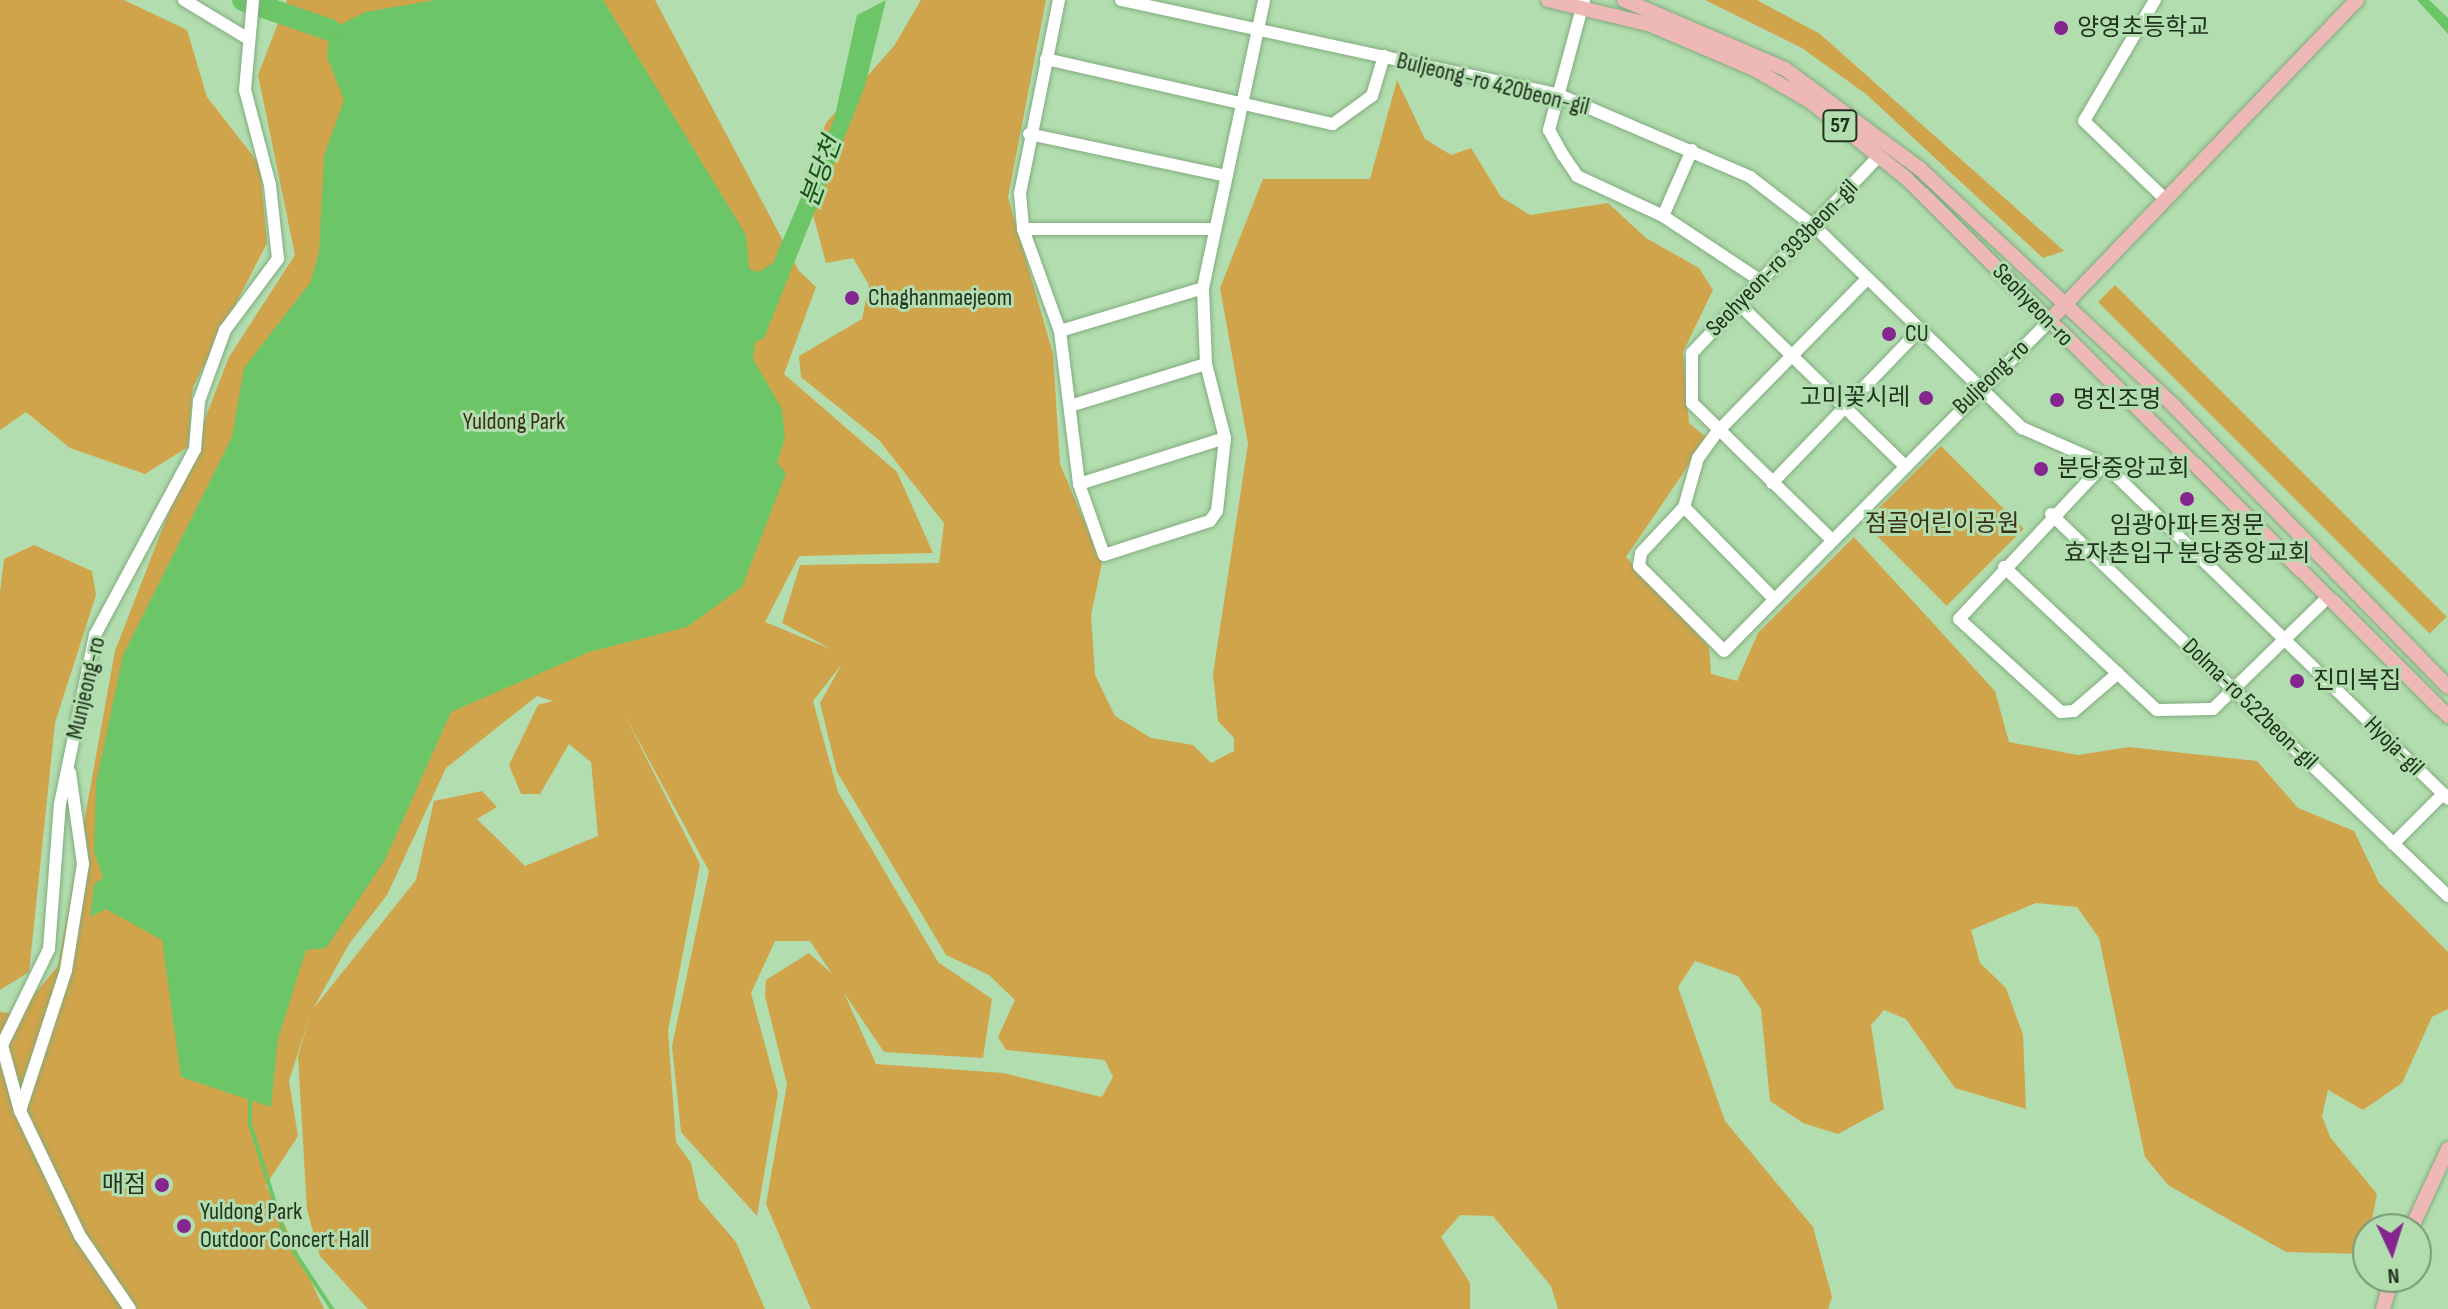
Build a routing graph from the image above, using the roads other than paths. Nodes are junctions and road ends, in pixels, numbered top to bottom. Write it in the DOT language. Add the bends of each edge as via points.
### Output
graph roads {
  1 [pos="184,0"];
  2 [pos="253,0"];
  3 [pos="1059,0"];
  4 [pos="1121,0"];
  5 [pos="1264,0"];
  6 [pos="1548,0"];
  7 [pos="1624,0"];
  8 [pos="2155,0"];
  9 [pos="2357,0"];
  10 [pos="1583,4"];
  11 [pos="1257,29"];
  12 [pos="247,38"];
  13 [pos="1384,56"];
  14 [pos="1046,59"];
  15 [pos="1559,95"];
  16 [pos="1245,105"];
  17 [pos="1029,134"];
  18 [pos="1692,150"];
  19 [pos="1878,157"];
  20 [pos="1227,176"];
  21 [pos="2163,197"];
  22 [pos="1663,216"];
  23 [pos="1815,227"];
  24 [pos="1023,229"];
  25 [pos="1213,229"];
  26 [pos="1866,280"];
  27 [pos="1761,281"];
  28 [pos="1203,288"];
  29 [pos="2065,302"];
  30 [pos="1739,304"];
  31 [pos="2048,322"];
  32 [pos="1920,329"];
  33 [pos="1060,331"];
  34 [pos="1793,356"];
  35 [pos="1206,364"];
  36 [pos="1978,386"];
  37 [pos="1070,406"];
  38 [pos="1844,406"];
  39 [pos="1717,432"];
  40 [pos="1225,438"];
  41 [pos="2104,464"];
  42 [pos="1904,465"];
  43 [pos="1772,483"];
  44 [pos="1079,484"];
  45 [pos="1684,507"];
  46 [pos="2051,514"];
  47 [pos="1832,540"];
  48 [pos="2004,567"];
  49 [pos="2327,598"];
  50 [pos="1774,599"];
  51 [pos="2284,637"];
  52 [pos="2118,673"];
  53 [pos="2448,687"];
  54 [pos="2234,688"];
  55 [pos="2448,716"];
  56 [pos="69,771"];
  57 [pos="2445,796"];
  58 [pos="2393,844"];
  59 [pos="2448,896"];
  60 [pos="20,1111"];
  61 [pos="2448,1149"];
  62 [pos="2418,1213"];
  63 [pos="130,1309"];
  1 -- 12 [label="street"];
  2 -- 12 [label="street, Munjeong-ro"];
  3 -- 14 [label="street"];
  4 -- 11 [label="street, Buljeong-ro 420beon-gil"];
  5 -- 11 [label="street"];
  6 -- 10 [label="main road, Seohyeon-ro / 57"];
  7 -- 29 [label="main road, Seohyeon-ro / 57" via="1754,52 1809,84 1919,168"];
  8 -- 21 [label="street" via="2084,121"];
  9 -- 21 [label="main road, Buljeong-ro"];
  10 -- 15 [label="street"];
  10 -- 19 [label="main road, Seohyeon-ro / 57" via="1651,25 1756,70"];
  11 -- 13 [label="street, Buljeong-ro 420beon-gil"];
  11 -- 16 [label="street"];
  12 -- 56 [label="street, Munjeong-ro" via="245,90 270,185 278,259 225,330 199,401 195,449 95,635"];
  13 -- 15 [label="street, Buljeong-ro 420beon-gil"];
  13 -- 16 [label="street" via="1372,96 1333,124"];
  14 -- 16 [label="street"];
  14 -- 17 [label="street"];
  15 -- 18 [label="street, Buljeong-ro 420beon-gil"];
  15 -- 22 [label="street" via="1549,130 1577,176"];
  16 -- 20 [label="street"];
  17 -- 20 [label="street"];
  17 -- 24 [label="street"];
  18 -- 22 [label="street"];
  18 -- 23 [label="street, Buljeong-ro 420beon-gil" via="1750,177"];
  19 -- 23 [label="street, Seohyeon-ro 393beon-gil"];
  19 -- 31 [label="main road, Seohyeon-ro / 57" via="1931,201"];
  20 -- 25 [label="street"];
  21 -- 29 [label="main road, Buljeong-ro"];
  22 -- 27 [label="street"];
  23 -- 26 [label="street, Buljeong-ro 420beon-gil"];
  23 -- 27 [label="street, Seohyeon-ro 393beon-gil"];
  24 -- 25 [label="street"];
  24 -- 33 [label="street"];
  25 -- 28 [label="street"];
  26 -- 32 [label="street, Buljeong-ro 420beon-gil"];
  26 -- 34 [label="street"];
  27 -- 30 [label="street, Seohyeon-ro 393beon-gil"];
  28 -- 33 [label="street"];
  28 -- 35 [label="street"];
  29 -- 31 [label="main road, Buljeong-ro"];
  29 -- 53 [label="main road, Seohyeon-ro / 57"];
  30 -- 34 [label="street"];
  30 -- 39 [label="street, Seohyeon-ro 393beon-gil" via="1692,353 1692,403"];
  31 -- 36 [label="street, Buljeong-ro"];
  31 -- 49 [label="main road, Seohyeon-ro / 57"];
  32 -- 36 [label="street, Buljeong-ro 420beon-gil"];
  32 -- 38 [label="street"];
  33 -- 37 [label="street"];
  34 -- 38 [label="street"];
  34 -- 39 [label="street"];
  35 -- 37 [label="street"];
  35 -- 40 [label="street"];
  36 -- 41 [label="street, Hyoja-gil" via="2022,428"];
  36 -- 42 [label="street, Buljeong-ro"];
  37 -- 44 [label="street"];
  38 -- 42 [label="street"];
  38 -- 43 [label="street"];
  39 -- 43 [label="street, Seohyeon-ro 393beon-gil"];
  39 -- 45 [label="street" via="1698,458"];
  40 -- 44 [label="street"];
  40 -- 44 [label="street" via="1222,487 1210,521 1104,555"];
  41 -- 46 [label="street"];
  41 -- 51 [label="street, Hyoja-gil"];
  42 -- 47 [label="street, Buljeong-ro"];
  43 -- 47 [label="street, Seohyeon-ro 393beon-gil"];
  45 -- 50 [label="street"];
  45 -- 50 [label="street, Buljeong-ro" via="1641,553 1639,566 1724,651"];
  46 -- 48 [label="street"];
  46 -- 54 [label="street, Dolma-ro 522beon-gil"];
  47 -- 50 [label="street, Buljeong-ro"];
  48 -- 52 [label="street"];
  48 -- 52 [label="street" via="1959,619 2061,712 2074,711"];
  49 -- 51 [label="street"];
  49 -- 55 [label="main road, Seohyeon-ro / 57"];
  51 -- 54 [label="street"];
  51 -- 57 [label="street, Hyoja-gil"];
  52 -- 54 [label="street" via="2157,710 2213,709"];
  54 -- 58 [label="street, Dolma-ro 522beon-gil"];
  56 -- 60 [label="street" via="83,864 66,970"];
  56 -- 60 [label="street, Munjeong-ro" via="49,949 2,1045"];
  57 -- 58 [label="street"];
  58 -- 59 [label="street, Dolma-ro 522beon-gil"];
  60 -- 63 [label="street, Munjeong-ro" via="93,1263"];
  61 -- 62 [label="main road"];
}
